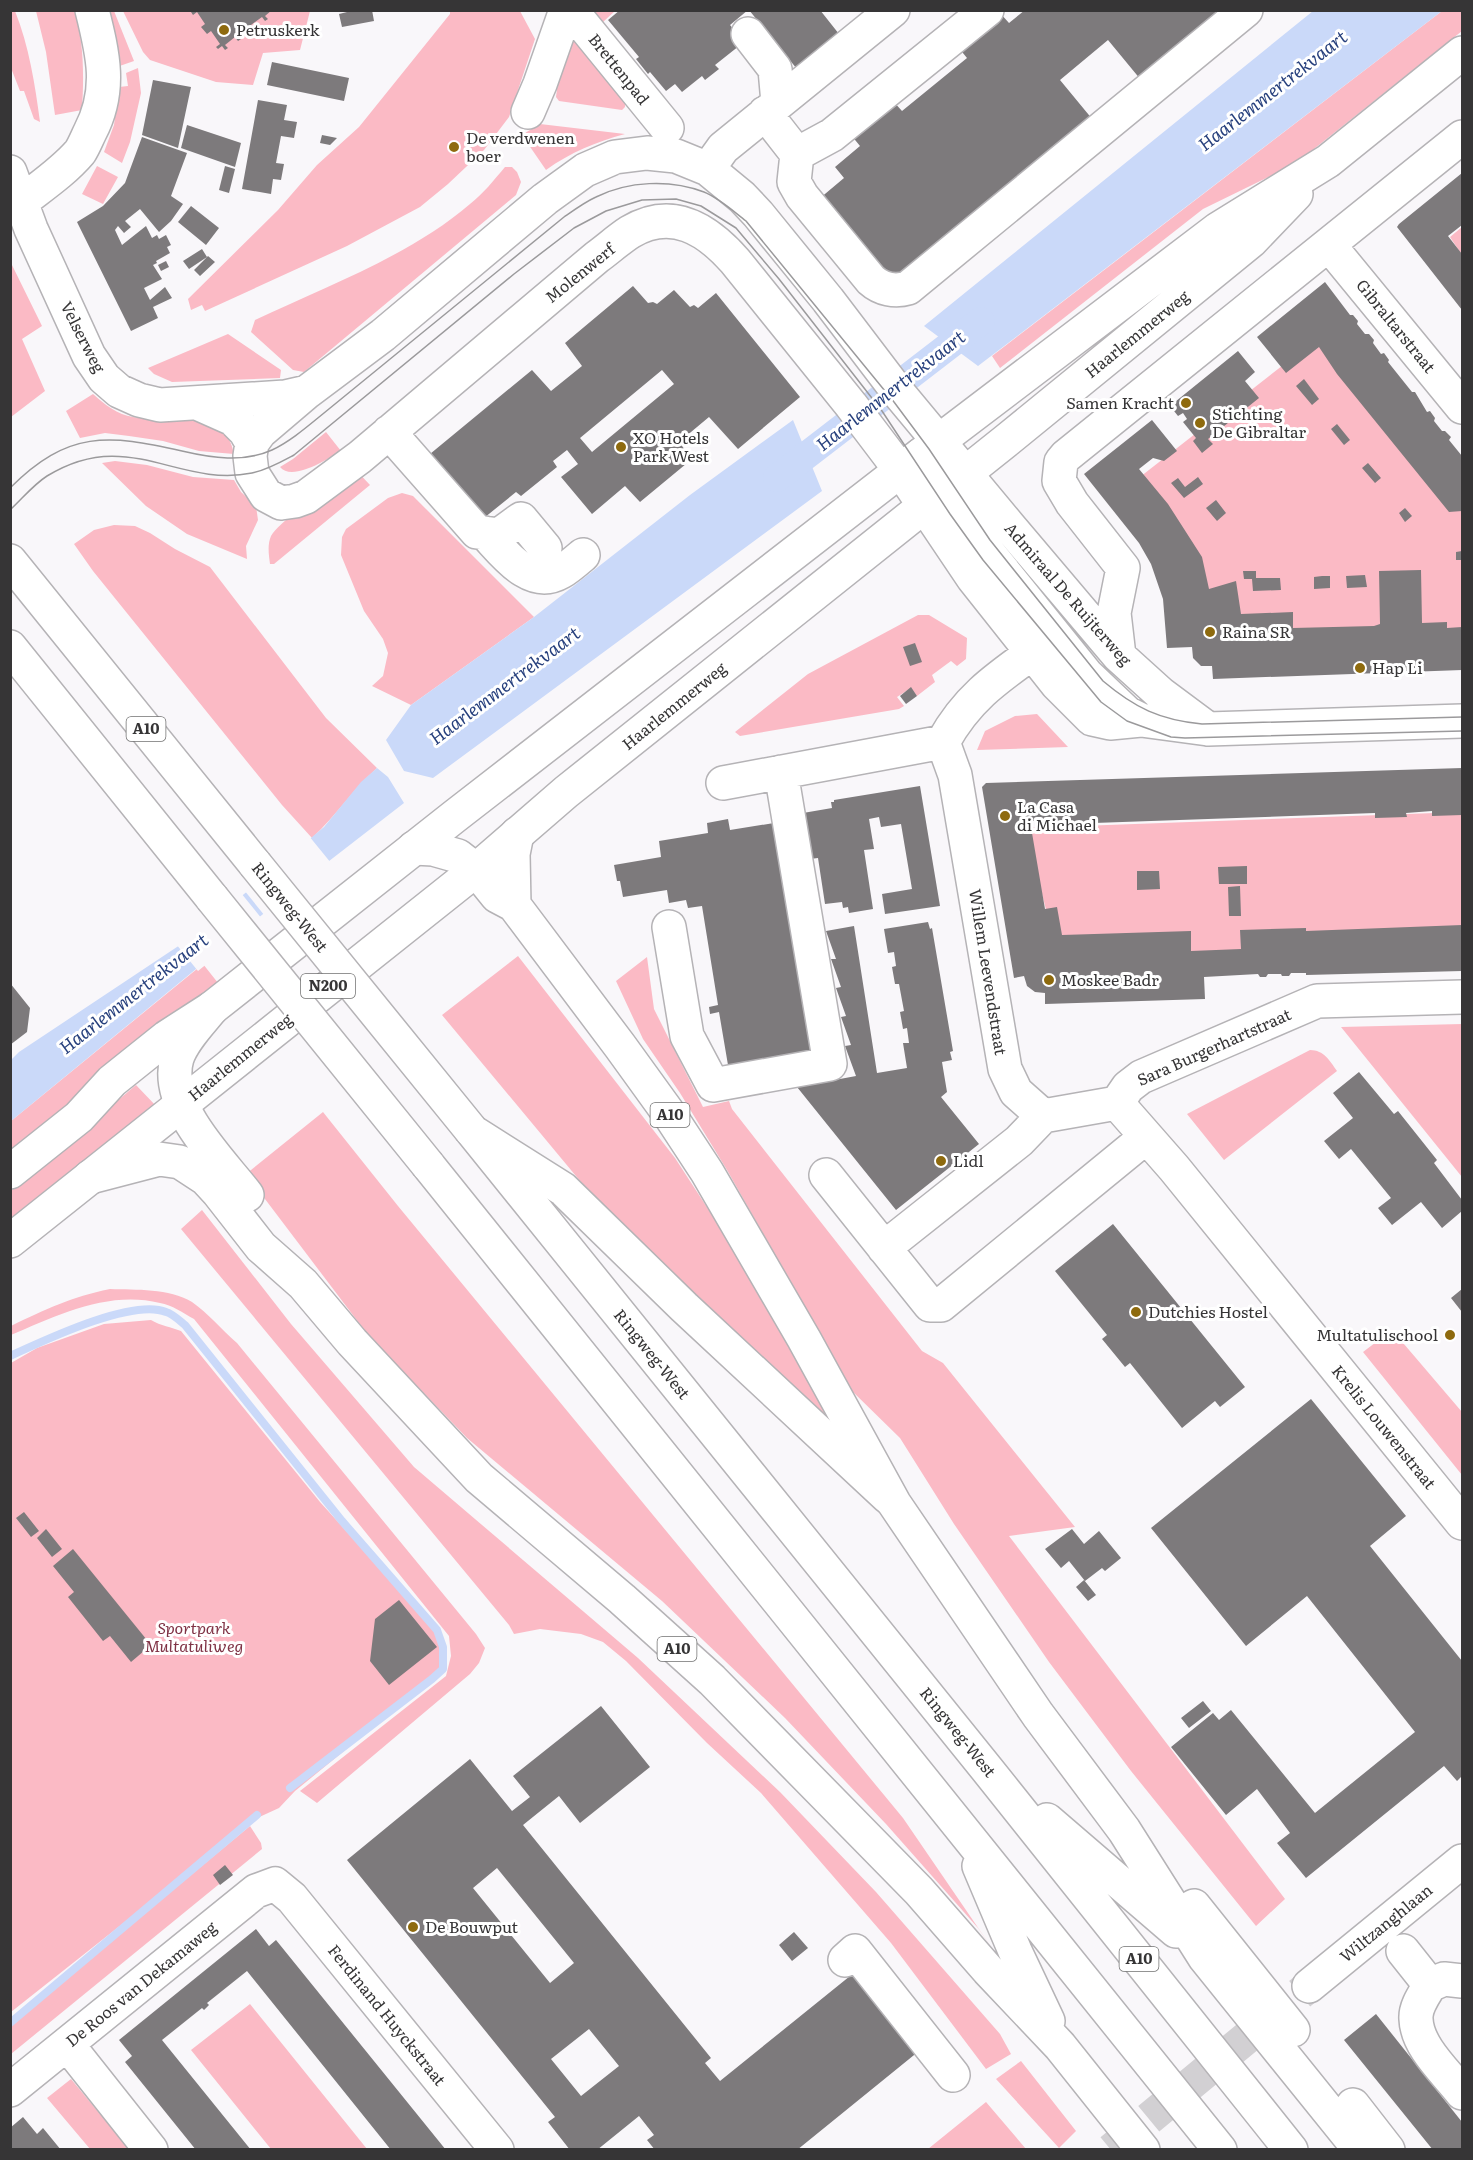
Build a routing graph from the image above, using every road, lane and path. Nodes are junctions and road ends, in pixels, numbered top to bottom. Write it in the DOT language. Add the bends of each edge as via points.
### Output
graph roads {
  1 [pos="92,10"];
  2 [pos="566,10"];
  3 [pos="571,10"];
  4 [pos="894,10"];
  5 [pos="987,10"];
  6 [pos="1246,10"];
  7 [pos="748,34"];
  8 [pos="1462,53"];
  9 [pos="772,108"];
  10 [pos="528,112"];
  11 [pos="666,128"];
  12 [pos="1462,137"];
  13 [pos="797,154"];
  14 [pos="1328,160"];
  15 [pos="708,169"];
  16 [pos="10,172"];
  17 [pos="20,203"];
  18 [pos="1329,245"];
  19 [pos="307,392"];
  20 [pos="197,403"];
  21 [pos="1462,407"];
  22 [pos="389,432"];
  23 [pos="252,443"];
  24 [pos="920,456"];
  25 [pos="944,490"];
  26 [pos="485,533"];
  27 [pos="545,548"];
  28 [pos="583,555"];
  29 [pos="10,561"];
  30 [pos="10,647"];
  31 [pos="1032,653"];
  32 [pos="1119,656"];
  33 [pos="1141,720"];
  34 [pos="1462,721"];
  35 [pos="1208,729"];
  36 [pos="943,742"];
  37 [pos="781,772"];
  38 [pos="723,783"];
  39 [pos="517,834"];
  40 [pos="414,848"];
  41 [pos="476,870"];
  42 [pos="514,905"];
  43 [pos="669,927"];
  44 [pos="1462,997"];
  45 [pos="212,1008"];
  46 [pos="1117,1103"];
  47 [pos="181,1104"];
  48 [pos="1043,1116"];
  49 [pos="471,1130"];
  50 [pos="1146,1137"];
  51 [pos="10,1172"];
  52 [pos="826,1174"];
  53 [pos="90,1177"];
  54 [pos="10,1241"];
  55 [pos="884,1248"];
  56 [pos="303,1284"];
  57 [pos="894,1503"];
  58 [pos="1462,1523"];
  59 [pos="986,1768"];
  60 [pos="1124,1830"];
  61 [pos="964,1831"];
  62 [pos="1462,1861"];
  63 [pos="275,1884"];
  64 [pos="1402,1951"];
  65 [pos="1205,1958"];
  66 [pos="845,1960"];
  67 [pos="1462,1981"];
  68 [pos="1430,1985"];
  69 [pos="1309,1986"];
  70 [pos="67,2043"];
  71 [pos="1060,2046"];
  72 [pos="953,2075"];
  73 [pos="10,2090"];
  74 [pos="1462,2093"];
  75 [pos="151,2150"];
  76 [pos="497,2150"];
  77 [pos="1143,2150"];
  78 [pos="1220,2150"];
  79 [pos="1291,2150"];
  80 [pos="1359,2150"];
  81 [pos="1388,2150"];
  1 -- 17 [label="main road" via="105,73 95,123 80,151"];
  2 -- 10 [label="main road"];
  3 -- 11 [label="main road, Brettenpad"];
  4 -- 9 [label="main road"];
  5 -- 13 [label="main road" via="832,135"];
  6 -- 13 [label="main road" via="908,288 879,287 871,280 802,196 794,182"];
  7 -- 9 [label="main road" via="775,69"];
  8 -- 14 [label="main road, Haarlemmerweg"];
  9 -- 13 [label="main road"];
  9 -- 15 [label="main road" via="723,148"];
  12 -- 18 [label="main road"];
  14 -- 24 [label="main road, Haarlemmerweg" via="1218,229"];
  14 -- 25 [label="main road, Haarlemmerweg" via="1251,241"];
  15 -- 19 [label="main road" via="676,156 647,153 615,157 585,170"];
  15 -- 24 [label="main road" via="758,214 894,386"];
  16 -- 17 [label="main road, Velserweg"];
  17 -- 20 [label="main road, Velserweg" via="89,356 104,378 119,391 139,400 160,405"];
  18 -- 21 [label="main road, Gibraltarstraat"];
  18 -- 32 [label="main road" via="1061,462 1059,480 1072,503 1123,568 1114,613"];
  19 -- 20 [label="main road"];
  19 -- 23 [label="main road"];
  20 -- 23 [label="main road" via="233,419"];
  22 -- 23 [label="main road, Molenwerf" via="306,496 281,503 266,495 252,473"];
  22 -- 24 [label="main road, Molenwerf" via="629,232 646,224 666,222 687,223 721,244 858,415"];
  22 -- 26 [label="main road" via="477,532"];
  24 -- 25 [label="main road"];
  24 -- 25 [label="main road"];
  24 -- 40 [label="main road, Haarlemmerweg"];
  25 -- 31 [label="main road, Admiraal De Ruijterweg" via="974,578"];
  25 -- 32 [label="main road, Admiraal De Ruijterweg"];
  25 -- 33 [label="main road, Admiraal De Ruijterweg" via="983,546 1087,675 1127,713"];
  25 -- 39 [label="main road, Haarlemmerweg"];
  26 -- 27 [label="main road" via="500,535 521,519"];
  26 -- 28 [label="main road" via="530,575 546,578 560,573"];
  29 -- 49 [label="main road, Ringweg-West / A10, bridge"];
  30 -- 61 [label="main road, A10, bridge"];
  31 -- 33 [label="main road, Admiraal De Ruijterweg" via="1092,719 1110,723"];
  31 -- 36 [label="main road" via="972,700"];
  32 -- 35 [label="main road, Admiraal De Ruijterweg"];
  33 -- 35 [label="main road, Admiraal De Ruijterweg"];
  34 -- 35 [label="main road, Admiraal De Ruijterweg"];
  36 -- 37 [label="main road"];
  36 -- 48 [label="main road, Willem Leevendstraat" via="955,775 1005,1069 1016,1092"];
  37 -- 38 [label="main road"];
  37 -- 43 [label="main road" via="830,1064 713,1084 687,1036"];
  39 -- 41 [label="main road, Haarlemmerweg / N200"];
  39 -- 42 [label="main road" via="513,854"];
  40 -- 41 [label="main road, A10" via="458,856"];
  40 -- 45 [label="main road, Haarlemmerweg"];
  41 -- 42 [label="main road, A10" via="497,896"];
  41 -- 47 [label="main road, Haarlemmerweg / N200"];
  42 -- 57 [label="main road, A10" via="668,1111 707,1172"];
  44 -- 46 [label="main road, Sara Burgerhartstraat" via="1317,1001 1141,1077"];
  45 -- 47 [label="main road, A10" via="177,1059 176,1092"];
  45 -- 51 [label="main road, Haarlemmerweg" via="167,1037 112,1081 79,1117"];
  46 -- 48 [label="main road"];
  46 -- 50 [label="main road"];
  47 -- 53 [label="main road, Haarlemmerweg / N200"];
  47 -- 56 [label="main road, A10" via="265,1221"];
  48 -- 55 [label="main road" via="1019,1141"];
  49 -- 57 [label="main road, A10" via="563,1189"];
  49 -- 59 [label="main road, Ringweg-West / A10"];
  50 -- 55 [label="main road" via="941,1305 930,1305"];
  50 -- 58 [label="main road, Krelis Louwenstraat"];
  52 -- 55 [label="main road"];
  53 -- 54 [label="main road, Haarlemmerweg / N200"];
  53 -- 56 [label="main road, A10" via="159,1159 187,1165 218,1192 261,1247"];
  56 -- 71 [label="main road, A10" via="478,1478 712,1680 919,1891"];
  57 -- 60 [label="main road, A10" via="1038,1715"];
  59 -- 65 [label="main road, A10"];
  59 -- 79 [label="main road, Ringweg-West / A10"];
  60 -- 65 [label="main road, A10"];
  60 -- 81 [label="main road, A10" via="1180,1888"];
  61 -- 71 [label="main road, A10"];
  61 -- 78 [label="main road, A10"];
  62 -- 69 [label="main road, Wiltzanghlaan"];
  63 -- 70 [label="main road, De Roos van Dekamaweg" via="256,1891"];
  63 -- 76 [label="main road, Ferdinand Huyckstraat" via="292,1898"];
  64 -- 68 [label="main road"];
  65 -- 80 [label="main road, A10"];
  66 -- 72 [label="main road" via="855,1952"];
  67 -- 68 [label="main road" via="1444,1979"];
  68 -- 74 [label="main road" via="1421,1998 1416,2018 1422,2042"];
  70 -- 73 [label="main road, De Roos van Dekamaweg"];
  70 -- 75 [label="main road"];
  71 -- 77 [label="main road, A10"];
}
